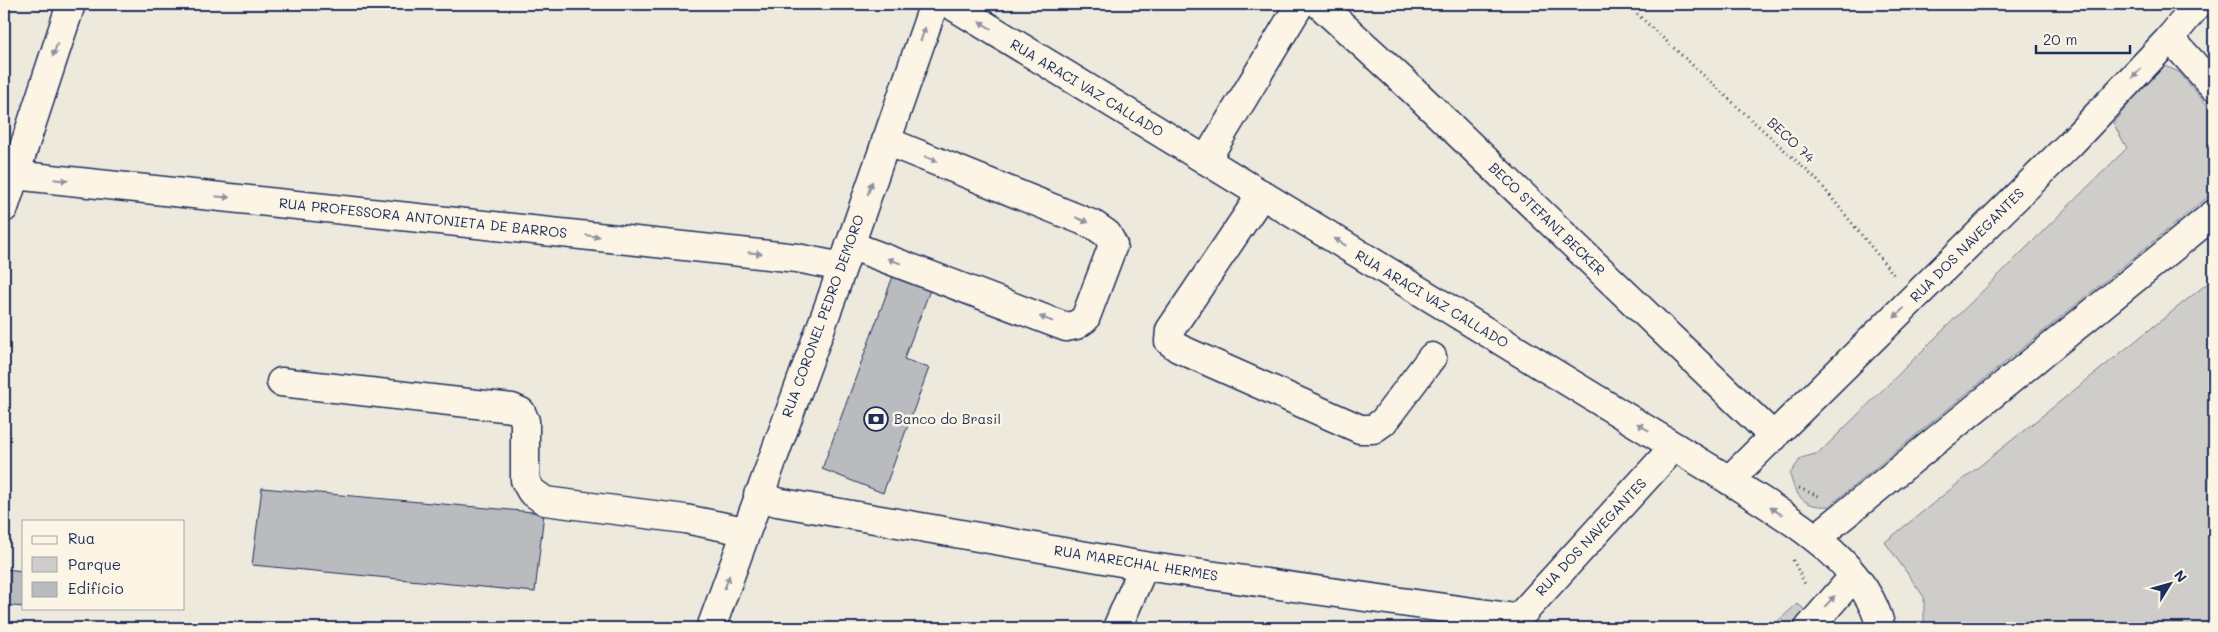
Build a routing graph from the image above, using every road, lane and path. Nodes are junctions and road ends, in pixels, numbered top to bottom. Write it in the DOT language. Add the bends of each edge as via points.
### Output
graph roads {
  1 [pos="71,4"];
  2 [pos="934,4"];
  3 [pos="950,4"];
  4 [pos="1300,4"];
  5 [pos="1318,4"];
  6 [pos="2198,4"];
  7 [pos="1637,14"];
  8 [pos="2170,38"];
  9 [pos="2214,87"];
  10 [pos="886,141"];
  11 [pos="1206,160"];
  12 [pos="8,174"];
  13 [pos="1262,194"];
  14 [pos="4,208"];
  15 [pos="2214,214"];
  16 [pos="846,256"];
  17 [pos="1914,298"];
  18 [pos="1432,357"];
  19 [pos="281,382"];
  20 [pos="1774,437"];
  21 [pos="1674,446"];
  22 [pos="1729,480"];
  23 [pos="758,496"];
  24 [pos="745,531"];
  25 [pos="1816,538"];
  26 [pos="1144,566"];
  27 [pos="1854,576"];
  28 [pos="1513,623"];
  29 [pos="711,628"];
  30 [pos="1117,628"];
  31 [pos="1809,628"];
  32 [pos="1881,628"];
  1 -- 12 [label="street, one-way"];
  10 -- 2 [label="street, RUA CORONEL PEDRO DEMORO, one-way"];
  11 -- 3 [label="street, RUA ARACI VAZ CALLADO, one-way"];
  4 -- 11 [label="street"];
  5 -- 20 [label="street, BECO STEFANI BECKER" via="1414,91"];
  6 -- 8 [label="street, RUA DOS NAVEGANTES"];
  7 -- 17 [label="path, BECO 74" via="1818,180"];
  8 -- 9 [label="street"];
  8 -- 17 [label="street, RUA DOS NAVEGANTES, one-way" via="2070,144"];
  16 -- 10 [label="street, RUA CORONEL PEDRO DEMORO, one-way"];
  10 -- 16 [label="street, RUA PROFESSORA ANTONIETA DE BARROS, one-way" via="1094,225 1107,234 1113,245 1085,319 1076,325 1066,326"];
  11 -- 13 [label="street, RUA ARACI VAZ CALLADO"];
  12 -- 14 [label="street"];
  12 -- 16 [label="street, RUA PROFESSORA ANTONIETA DE BARROS, one-way" via="797,258"];
  13 -- 18 [label="street" via="1170,330 1169,341 1178,348 1360,429 1373,429 1383,422"];
  21 -- 13 [label="street, RUA ARACI VAZ CALLADO, one-way"];
  15 -- 25 [label="street"];
  16 -- 23 [label="street, RUA CORONEL PEDRO DEMORO"];
  17 -- 20 [label="street, RUA DOS NAVEGANTES, one-way"];
  19 -- 24 [label="street" via="512,408 521,412 525,421 525,480 531,491 545,501 684,519"];
  20 -- 22 [label="street, RUA DOS NAVEGANTES"];
  21 -- 22 [label="street, RUA ARACI VAZ CALLADO"];
  21 -- 28 [label="street, RUA DOS NAVEGANTES"];
  25 -- 22 [label="street, RUA ARACI VAZ CALLADO, one-way"];
  23 -- 24 [label="street, RUA CORONEL PEDRO DEMORO"];
  23 -- 26 [label="street, RUA MARECHAL HERMES"];
  29 -- 24 [label="street, RUA CORONEL PEDRO DEMORO, one-way"];
  25 -- 27 [label="street, RUA ARACI VAZ CALLADO"];
  26 -- 28 [label="street, RUA MARECHAL HERMES"];
  26 -- 30 [label="street"];
  31 -- 27 [label="street, one-way"];
  27 -- 32 [label="street, RUA ARACI VAZ CALLADO" via="1878,613"];
}
